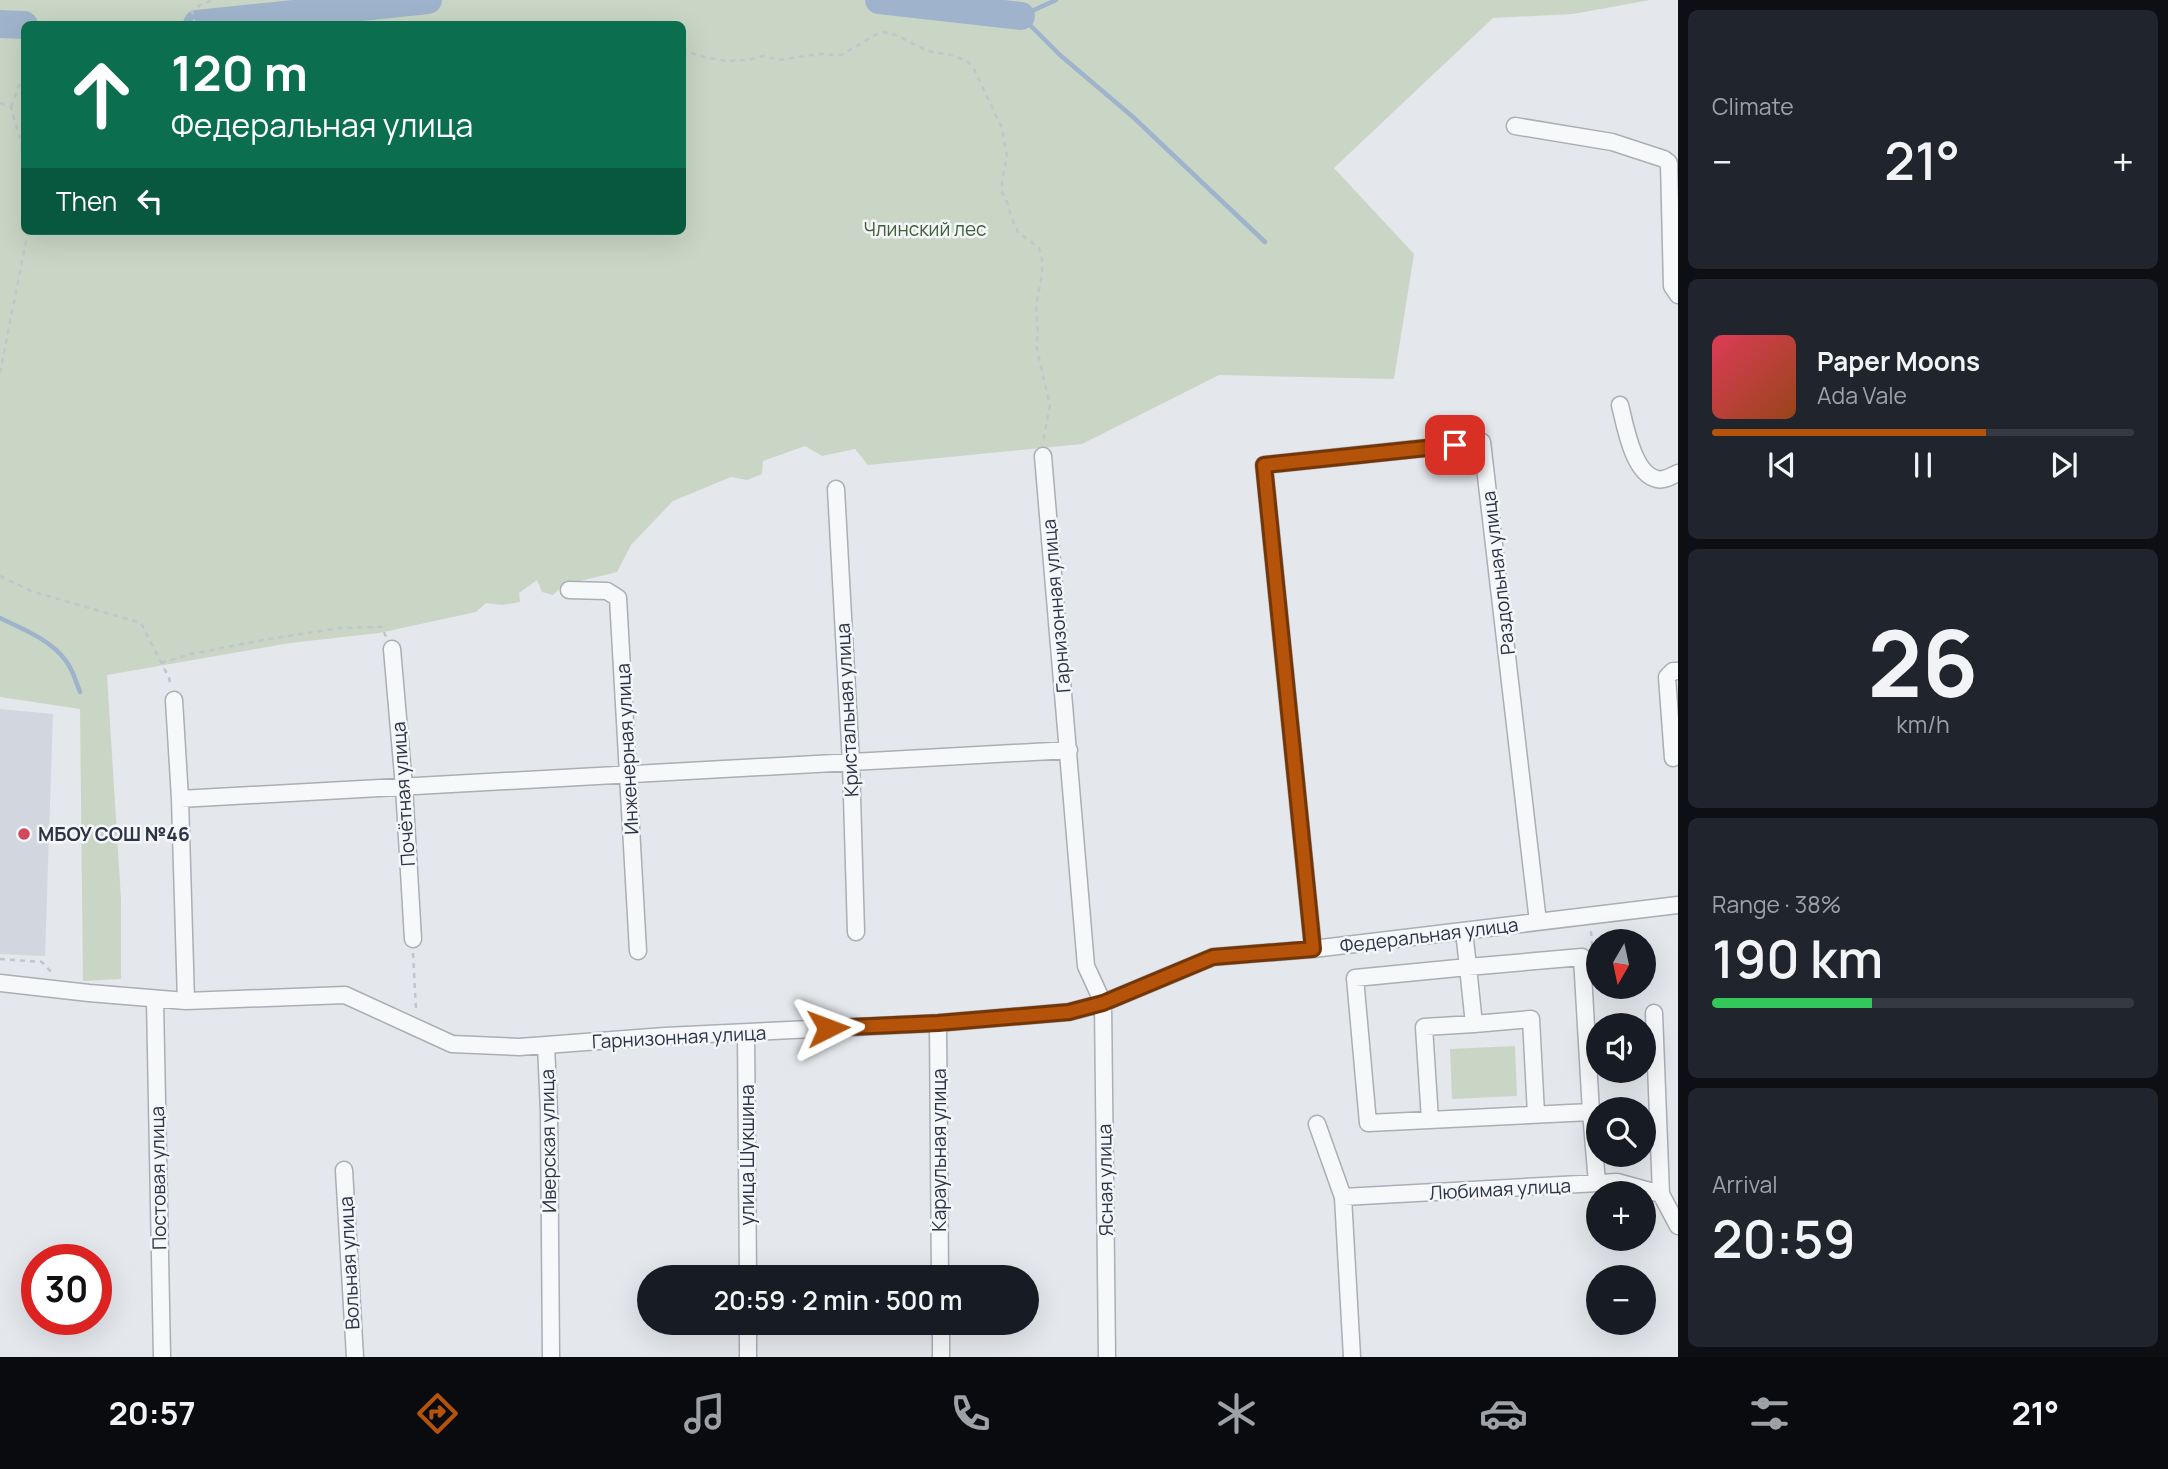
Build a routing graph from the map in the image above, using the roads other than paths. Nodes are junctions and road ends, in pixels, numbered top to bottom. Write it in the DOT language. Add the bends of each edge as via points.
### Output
graph roads {
  1 [pos="1515,126"];
  2 [pos="1678,295"];
  3 [pos="1620,405"];
  4 [pos="1043,456"];
  5 [pos="1678,473"];
  6 [pos="836,489"];
  7 [pos="569,590"];
  8 [pos="392,649"];
  9 [pos="1678,671"];
  10 [pos="174,700"];
  11 [pos="1069,750"];
  12 [pos="1673,758"];
  13 [pos="851,763"];
  14 [pos="629,776"];
  15 [pos="404,788"];
  16 [pos="180,799"];
  17 [pos="1678,905"];
  18 [pos="1538,922"];
  19 [pos="1464,931"];
  20 [pos="856,932"];
  21 [pos="413,939"];
  22 [pos="1313,949"];
  23 [pos="638,951"];
  24 [pos="1468,967"];
  25 [pos="0,983"];
  26 [pos="155,1000"];
  27 [pos="186,1001"];
  28 [pos="1103,1003"];
  29 [pos="938,1023"];
  30 [pos="1474,1024"];
  31 [pos="746,1033"];
  32 [pos="546,1045"];
  33 [pos="1656,1065"];
  34 [pos="1590,1097"];
  35 [pos="1586,1112"];
  36 [pos="1536,1114"];
  37 [pos="1430,1119"];
  38 [pos="1317,1124"];
  39 [pos="344,1170"];
  40 [pos="1586,1184"];
  41 [pos="1656,1193"];
  42 [pos="1661,1194"];
  43 [pos="1343,1197"];
  44 [pos="1678,1226"];
  45 [pos="748,1265"];
  46 [pos="940,1265"];
  47 [pos="748,1335"];
  48 [pos="941,1335"];
  49 [pos="162,1357"];
  50 [pos="355,1357"];
  51 [pos="551,1357"];
  52 [pos="748,1357"];
  53 [pos="941,1357"];
  54 [pos="1107,1357"];
  55 [pos="1352,1357"];
  1 -- 2 [label="street" via="1612,142 1669,163 1672,286"];
  3 -- 5 [label="street" via="1640,467 1657,480"];
  4 -- 11 [label="street, Гарнизонная улица"];
  6 -- 13 [label="street, Кристальная улица"];
  7 -- 14 [label="street, Инженерная улица" via="607,591 618,598"];
  8 -- 15 [label="street, Почётная улица"];
  9 -- 12 [label="street" via="1667,677"];
  10 -- 16 [label="street"];
  11 -- 13 [label="street"];
  11 -- 28 [label="street, Гарнизонная улица" via="1086,966"];
  13 -- 14 [label="street"];
  13 -- 20 [label="street, Кристальная улица"];
  14 -- 15 [label="street"];
  14 -- 23 [label="street, Инженерная улица"];
  15 -- 16 [label="street"];
  15 -- 21 [label="street, Почётная улица"];
  16 -- 27 [label="street"];
  17 -- 18 [label="street, Федеральная улица"];
  18 -- 19 [label="street, Федеральная улица"];
  18 -- 22 [label="street, Раздольная улица" via="1482,442 1264,465"];
  19 -- 22 [label="street, Федеральная улица"];
  19 -- 24 [label="street"];
  22 -- 28 [label="street, Федеральная улица" via="1213,957"];
  24 -- 30 [label="street"];
  24 -- 34 [label="street" via="1581,957"];
  24 -- 37 [label="street" via="1355,978 1368,1123"];
  25 -- 26 [label="street, Иверская улица"];
  26 -- 27 [label="street, Иверская улица"];
  26 -- 49 [label="street, Постовая улица"];
  27 -- 32 [label="street, Иверская улица" via="345,995 452,1044"];
  28 -- 29 [label="street, Гарнизонная улица" via="1069,1012"];
  28 -- 54 [label="street, Ясная улица"];
  29 -- 31 [label="street, Гарнизонная улица"];
  29 -- 46 [label="street, Караульная улица"];
  30 -- 36 [label="street" via="1531,1019"];
  30 -- 37 [label="street" via="1424,1027"];
  31 -- 32 [label="street, Гарнизонная улица"];
  31 -- 45 [label="street, улица Шукшина"];
  32 -- 51 [label="street, Иверская улица"];
  33 -- 42 [label="street"];
  35 -- 36 [label="street"];
  36 -- 37 [label="street"];
  38 -- 43 [label="street"];
  39 -- 50 [label="street, Вольная улица"];
  40 -- 43 [label="street, Любимая улица"];
  41 -- 42 [label="street, Любимая улица"];
  42 -- 44 [label="street"];
  43 -- 55 [label="street"];
  47 -- 52 [label="street"];
  48 -- 53 [label="street"];
}
